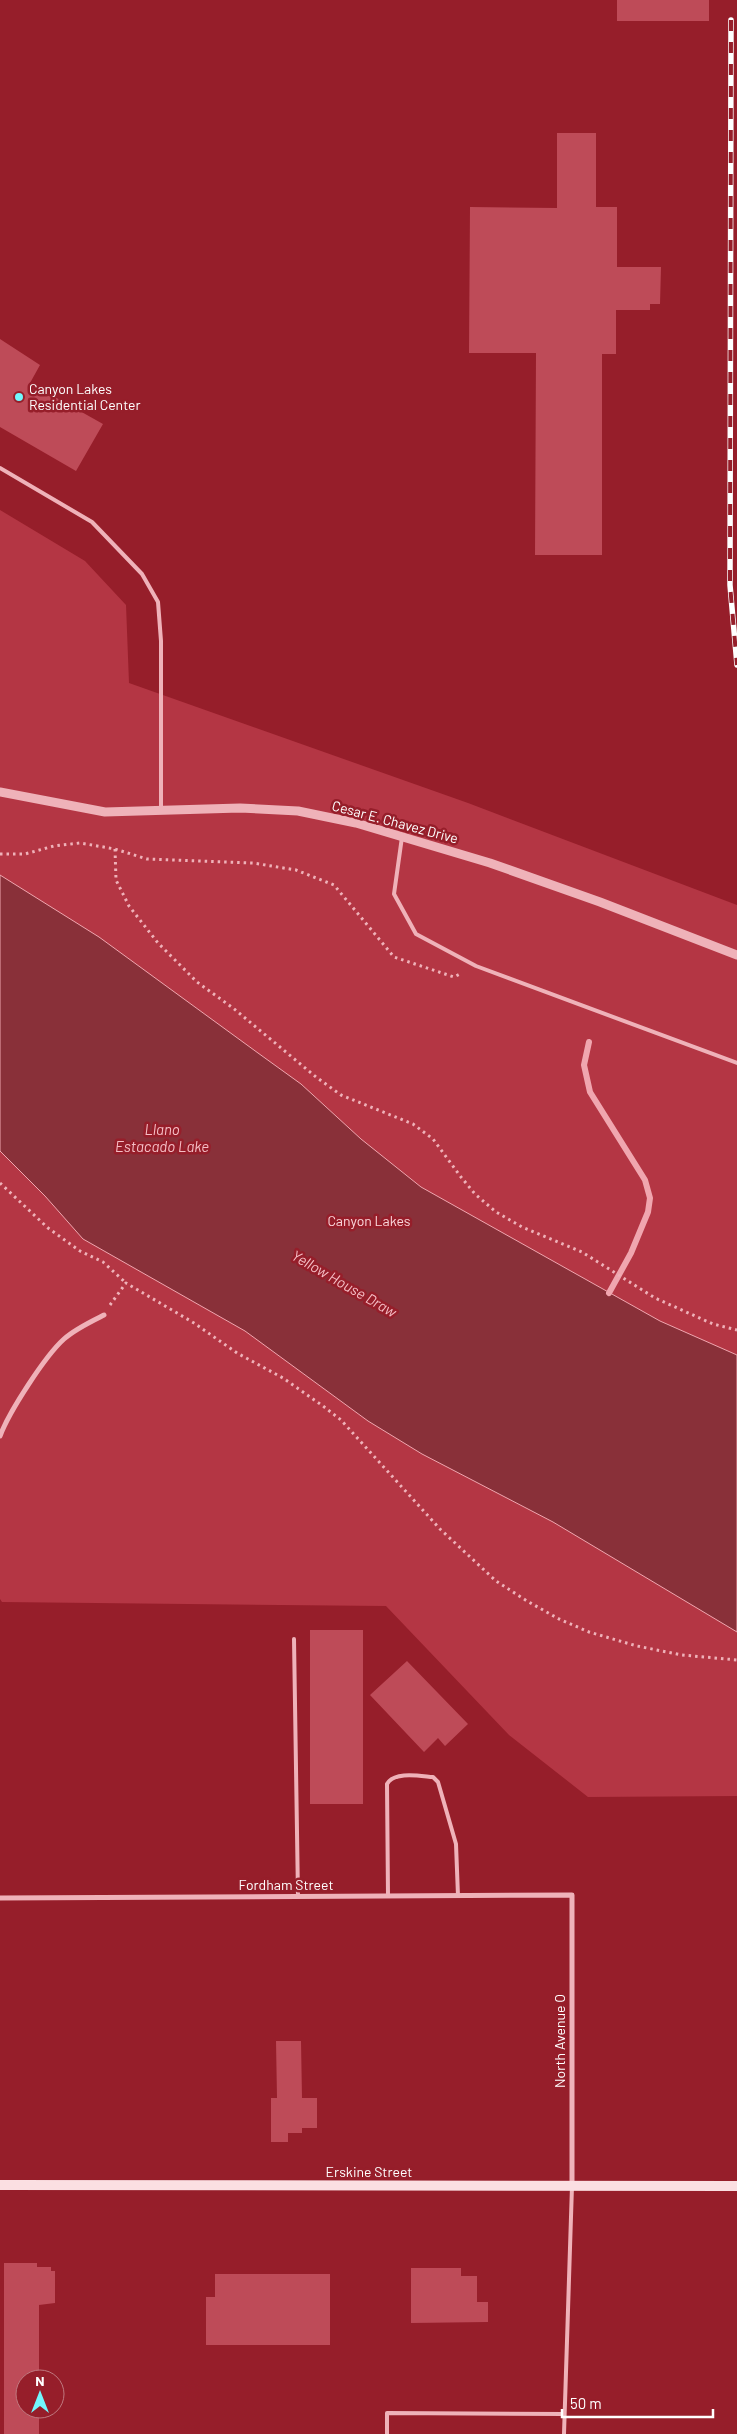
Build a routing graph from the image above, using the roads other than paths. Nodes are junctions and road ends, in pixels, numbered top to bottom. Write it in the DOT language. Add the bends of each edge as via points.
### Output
graph roads {
  1 [pos="0,468"];
  2 [pos="0,792"];
  3 [pos="161,810"];
  4 [pos="402,837"];
  5 [pos="737,956"];
  6 [pos="737,1064"];
  7 [pos="104,1315"];
  8 [pos="0,1436"];
  9 [pos="294,1639"];
  10 [pos="572,1895"];
  11 [pos="298,1896"];
  12 [pos="388,1896"];
  13 [pos="458,1896"];
  14 [pos="0,1898"];
  15 [pos="0,2186"];
  16 [pos="572,2186"];
  17 [pos="737,2186"];
  18 [pos="564,2414"];
  19 [pos="387,2434"];
  20 [pos="564,2434"];
  1 -- 3 [label="lane" via="92,522 142,574 158,602"];
  2 -- 3 [label="street, Cesar E. Chavez Drive" via="105,812"];
  3 -- 4 [label="street, Cesar E. Chavez Drive" via="240,808 298,812 356,822"];
  4 -- 5 [label="street, Cesar E. Chavez Drive" via="554,886"];
  4 -- 6 [label="lane" via="394,894 416,934 476,966"];
  7 -- 8 [label="street" via="77,1329 54,1350"];
  9 -- 11 [label="lane"];
  10 -- 13 [label="street, Fordham Street"];
  10 -- 16 [label="street, North Avenue O"];
  11 -- 12 [label="street, Fordham Street"];
  11 -- 14 [label="street, Fordham Street"];
  12 -- 13 [label="street, Fordham Street"];
  12 -- 13 [label="lane" via="387,1784 398,1776 433,1777 438,1782 456,1844"];
  15 -- 16 [label="main road, Erskine Street"];
  16 -- 17 [label="main road, Erskine Street"];
  16 -- 18 [label="lane"];
  18 -- 19 [label="lane" via="388,2413"];
  18 -- 20 [label="lane"];
}
